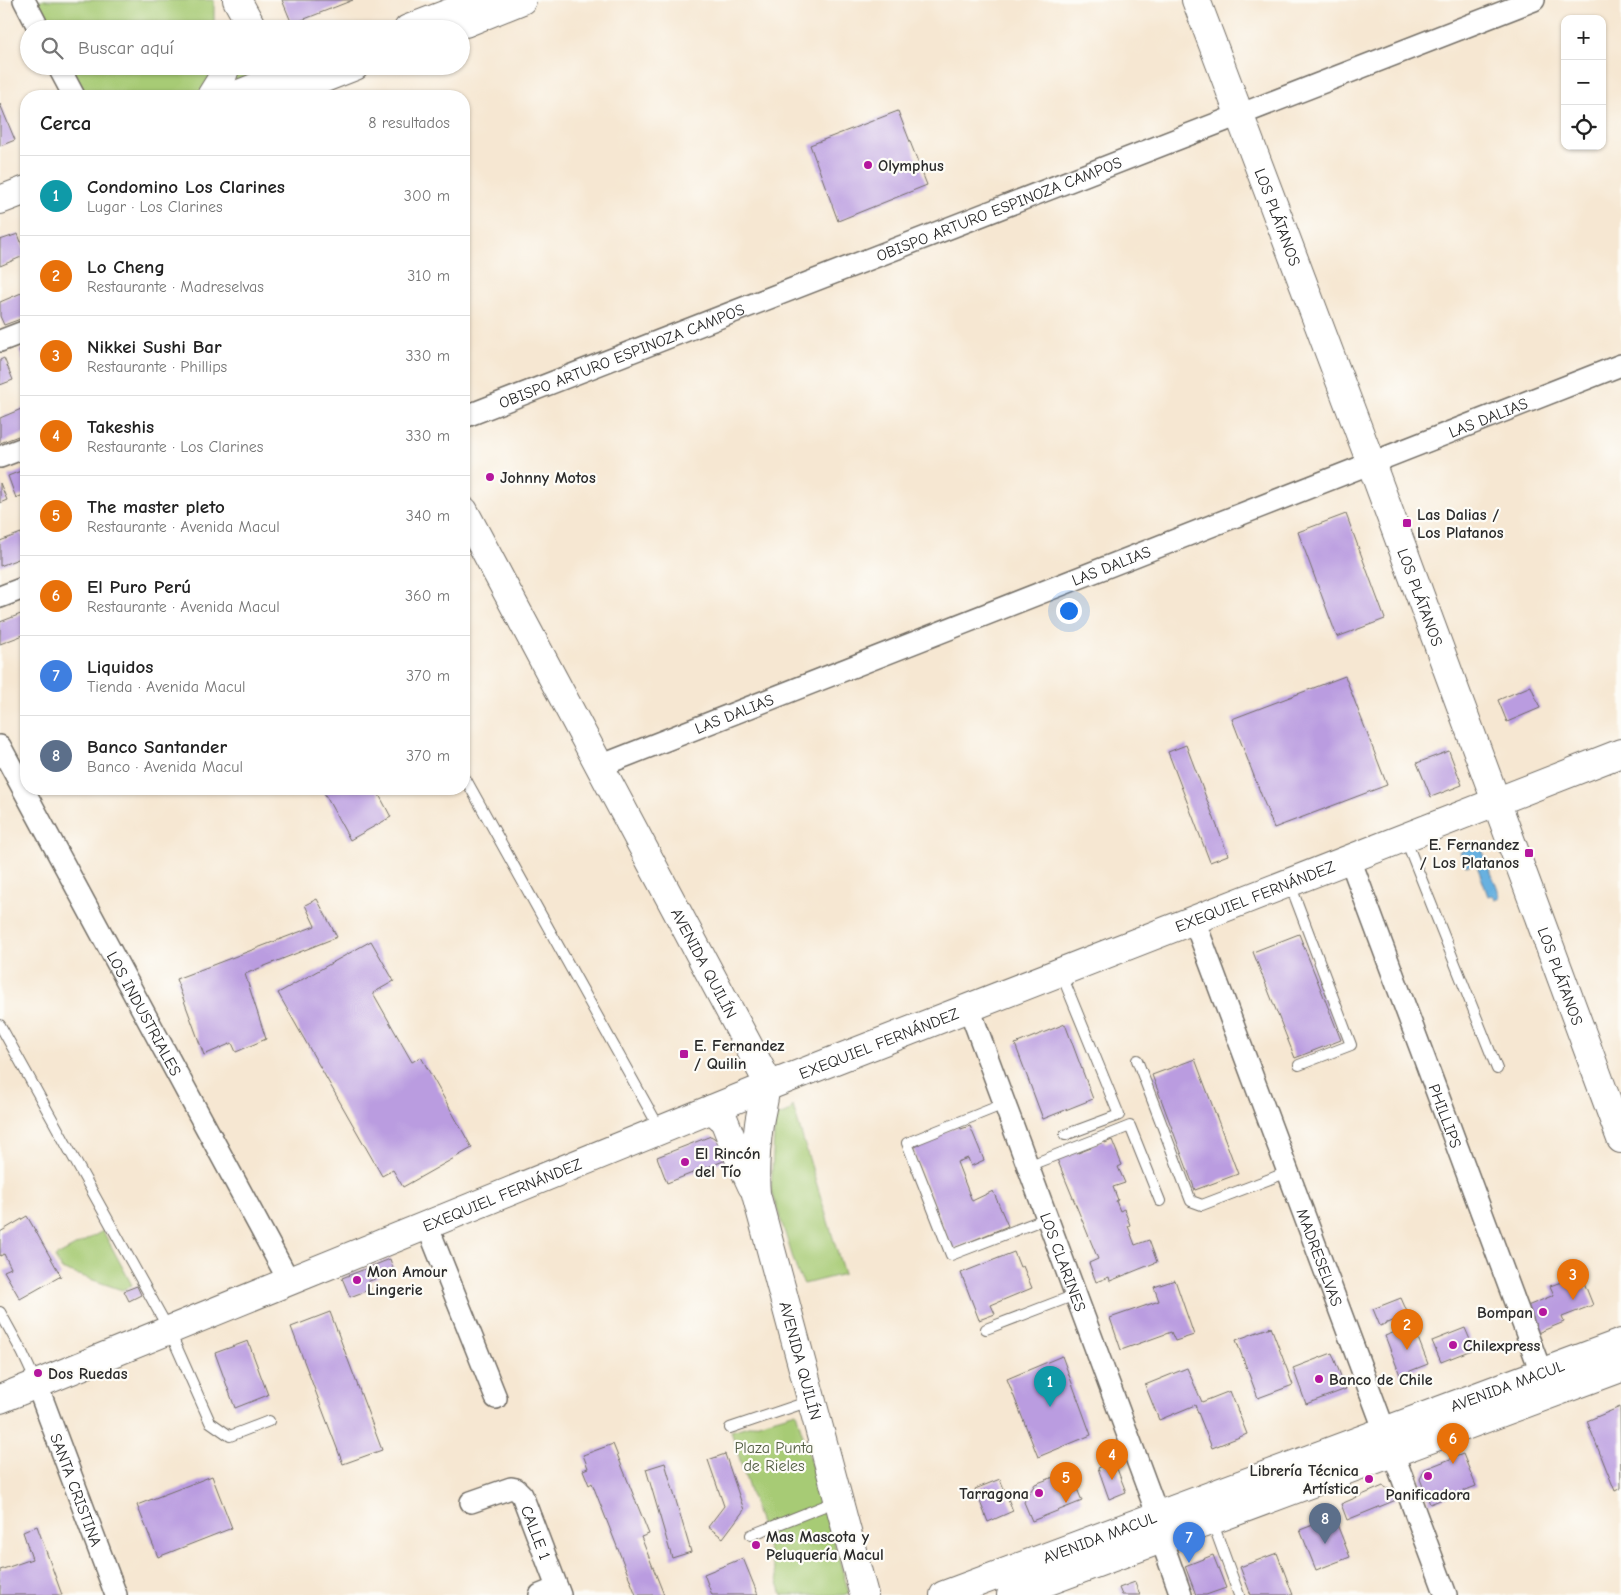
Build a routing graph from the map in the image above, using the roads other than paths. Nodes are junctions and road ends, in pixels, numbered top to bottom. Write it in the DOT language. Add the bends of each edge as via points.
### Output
graph roads {
  1 [pos="24,0"];
  2 [pos="231,0"];
  3 [pos="237,0"];
  4 [pos="483,0"];
  5 [pos="522,0"];
  6 [pos="1196,0"];
  7 [pos="1534,0"];
  8 [pos="34,20"];
  9 [pos="231,20"];
  10 [pos="248,20"];
  11 [pos="431,20"];
  12 [pos="470,21"];
  13 [pos="63,75"];
  14 [pos="222,75"];
  15 [pos="296,75"];
  16 [pos="321,75"];
  17 [pos="280,86"];
  18 [pos="71,90"];
  19 [pos="214,90"];
  20 [pos="262,90"];
  21 [pos="1239,115"];
  22 [pos="20,192"];
  23 [pos="0,200"];
  24 [pos="20,333"];
  25 [pos="0,341"];
  26 [pos="1621,365"];
  27 [pos="470,415"];
  28 [pos="20,449"];
  29 [pos="0,457"];
  30 [pos="1371,463"];
  31 [pos="470,522"];
  32 [pos="20,589"];
  33 [pos="0,597"];
  34 [pos="0,746"];
  35 [pos="1621,753"];
  36 [pos="600,766"];
  37 [pos="20,783"];
  38 [pos="470,787"];
  39 [pos="26,795"];
  40 [pos="1497,802"];
  41 [pos="1405,838"];
  42 [pos="1350,860"];
  43 [pos="1290,883"];
  44 [pos="1194,920"];
  45 [pos="1060,972"];
  46 [pos="969,1008"];
  47 [pos="0,1025"];
  48 [pos="1137,1060"];
  49 [pos="1299,1065"];
  50 [pos="1497,1069"];
  51 [pos="766,1087"];
  52 [pos="1004,1104"];
  53 [pos="712,1109"];
  54 [pos="660,1130"];
  55 [pos="1065,1135"];
  56 [pos="1621,1139"];
  57 [pos="1028,1166"];
  58 [pos="1288,1172"];
  59 [pos="756,1194"];
  60 [pos="1160,1201"];
  61 [pos="1047,1218"];
  62 [pos="427,1225"];
  63 [pos="289,1281"];
  64 [pos="1075,1295"];
  65 [pos="0,1312"];
  66 [pos="986,1329"];
  67 [pos="169,1330"];
  68 [pos="1621,1343"];
  69 [pos="1621,1368"];
  70 [pos="1541,1372"];
  71 [pos="37,1385"];
  72 [pos="496,1398"];
  73 [pos="0,1399"];
  74 [pos="811,1401"];
  75 [pos="269,1421"];
  76 [pos="730,1428"];
  77 [pos="1389,1442"];
  78 [pos="838,1501"];
  79 [pos="471,1502"];
  80 [pos="1212,1520"];
  81 [pos="1159,1527"];
  82 [pos="752,1534"];
  83 [pos="552,1593"];
  84 [pos="116,1595"];
  85 [pos="864,1595"];
  86 [pos="944,1595"];
  87 [pos="1011,1595"];
  88 [pos="1181,1595"];
  89 [pos="1240,1595"];
  90 [pos="1446,1595"];
  1 -- 8 [label="street"];
  2 -- 9 [label="main road"];
  3 -- 10 [label="main road"];
  4 -- 11 [label="main road"];
  5 -- 12 [label="main road"];
  6 -- 21 [label="main road, LOS PLÁTANOS"];
  7 -- 21 [label="street, OBISPO ARTURO ESPINOZA CAMPOS"];
  13 -- 18 [label="street"];
  14 -- 19 [label="main road"];
  15 -- 17 [label="main road"];
  16 -- 17 [label="main road"];
  17 -- 20 [label="main road"];
  21 -- 27 [label="street, OBISPO ARTURO ESPINOZA CAMPOS"];
  21 -- 30 [label="main road, LOS PLÁTANOS"];
  22 -- 23 [label="main road"];
  24 -- 25 [label="street"];
  26 -- 30 [label="street, LAS DALIAS"];
  28 -- 29 [label="street"];
  30 -- 36 [label="street, LAS DALIAS"];
  30 -- 40 [label="main road, LOS PLÁTANOS"];
  31 -- 36 [label="main road, AVENIDA QUILÍN"];
  32 -- 33 [label="street"];
  34 -- 37 [label="street, LOS INDUSTRIALES"];
  35 -- 40 [label="main road, EXEQUIEL FERNÁNDEZ"];
  36 -- 51 [label="main road, AVENIDA QUILÍN" via="755,1056"];
  38 -- 54 [label="lane"];
  39 -- 63 [label="street, LOS INDUSTRIALES"];
  40 -- 41 [label="main road, EXEQUIEL FERNÁNDEZ"];
  40 -- 56 [label="main road, LOS PLÁTANOS"];
  41 -- 42 [label="main road, EXEQUIEL FERNÁNDEZ"];
  41 -- 50 [label="lane"];
  42 -- 43 [label="main road, EXEQUIEL FERNÁNDEZ"];
  42 -- 70 [label="street, PHILLIPS"];
  43 -- 44 [label="main road, EXEQUIEL FERNÁNDEZ"];
  43 -- 49 [label="lane" via="1351,1045"];
  44 -- 45 [label="main road, EXEQUIEL FERNÁNDEZ"];
  44 -- 58 [label="street, MADRESELVAS"];
  45 -- 46 [label="main road, EXEQUIEL FERNÁNDEZ"];
  45 -- 55 [label="lane" via="1119,1115"];
  46 -- 51 [label="main road, EXEQUIEL FERNÁNDEZ"];
  46 -- 52 [label="street, LOS CLARINES"];
  47 -- 67 [label="lane"];
  48 -- 58 [label="lane" via="1191,1201 1202,1205"];
  51 -- 53 [label="main road, EXEQUIEL FERNÁNDEZ"];
  51 -- 59 [label="main road, AVENIDA QUILÍN" via="757,1142"];
  52 -- 57 [label="street, LOS CLARINES"];
  52 -- 61 [label="lane" via="907,1143 951,1255"];
  53 -- 54 [label="main road, EXEQUIEL FERNÁNDEZ"];
  53 -- 59 [label="main road" via="724,1120"];
  54 -- 62 [label="main road, EXEQUIEL FERNÁNDEZ"];
  57 -- 60 [label="lane" via="1130,1126"];
  57 -- 61 [label="street, LOS CLARINES"];
  58 -- 77 [label="street, MADRESELVAS"];
  59 -- 74 [label="main road, AVENIDA QUILÍN"];
  61 -- 64 [label="street, LOS CLARINES"];
  62 -- 63 [label="main road, EXEQUIEL FERNÁNDEZ"];
  62 -- 72 [label="street"];
  63 -- 67 [label="main road, EXEQUIEL FERNÁNDEZ"];
  64 -- 66 [label="lane"];
  64 -- 81 [label="street, LOS CLARINES"];
  65 -- 71 [label="lane"];
  67 -- 71 [label="main road, EXEQUIEL FERNÁNDEZ"];
  67 -- 75 [label="lane" via="210,1422 230,1436"];
  68 -- 70 [label="main road, AVENIDA MACUL"];
  69 -- 77 [label="main road, AVENIDA MACUL"];
  70 -- 77 [label="main road, AVENIDA MACUL"];
  71 -- 73 [label="main road, EXEQUIEL FERNÁNDEZ"];
  71 -- 84 [label="street, SANTA CRISTINA"];
  74 -- 76 [label="lane"];
  74 -- 78 [label="main road, AVENIDA QUILÍN"];
  77 -- 80 [label="main road, AVENIDA MACUL"];
  77 -- 81 [label="main road, AVENIDA MACUL"];
  77 -- 90 [label="street, MADRESELVAS"];
  78 -- 82 [label="lane"];
  78 -- 85 [label="main road, AVENIDA QUILÍN"];
  79 -- 83 [label="street, CALLE 1" via="511,1488 522,1495"];
  80 -- 81 [label="main road, AVENIDA MACUL"];
  80 -- 89 [label="lane"];
  81 -- 86 [label="main road, AVENIDA MACUL"];
  81 -- 87 [label="main road, AVENIDA MACUL"];
  81 -- 88 [label="street, LOS CLARINES"];
}
